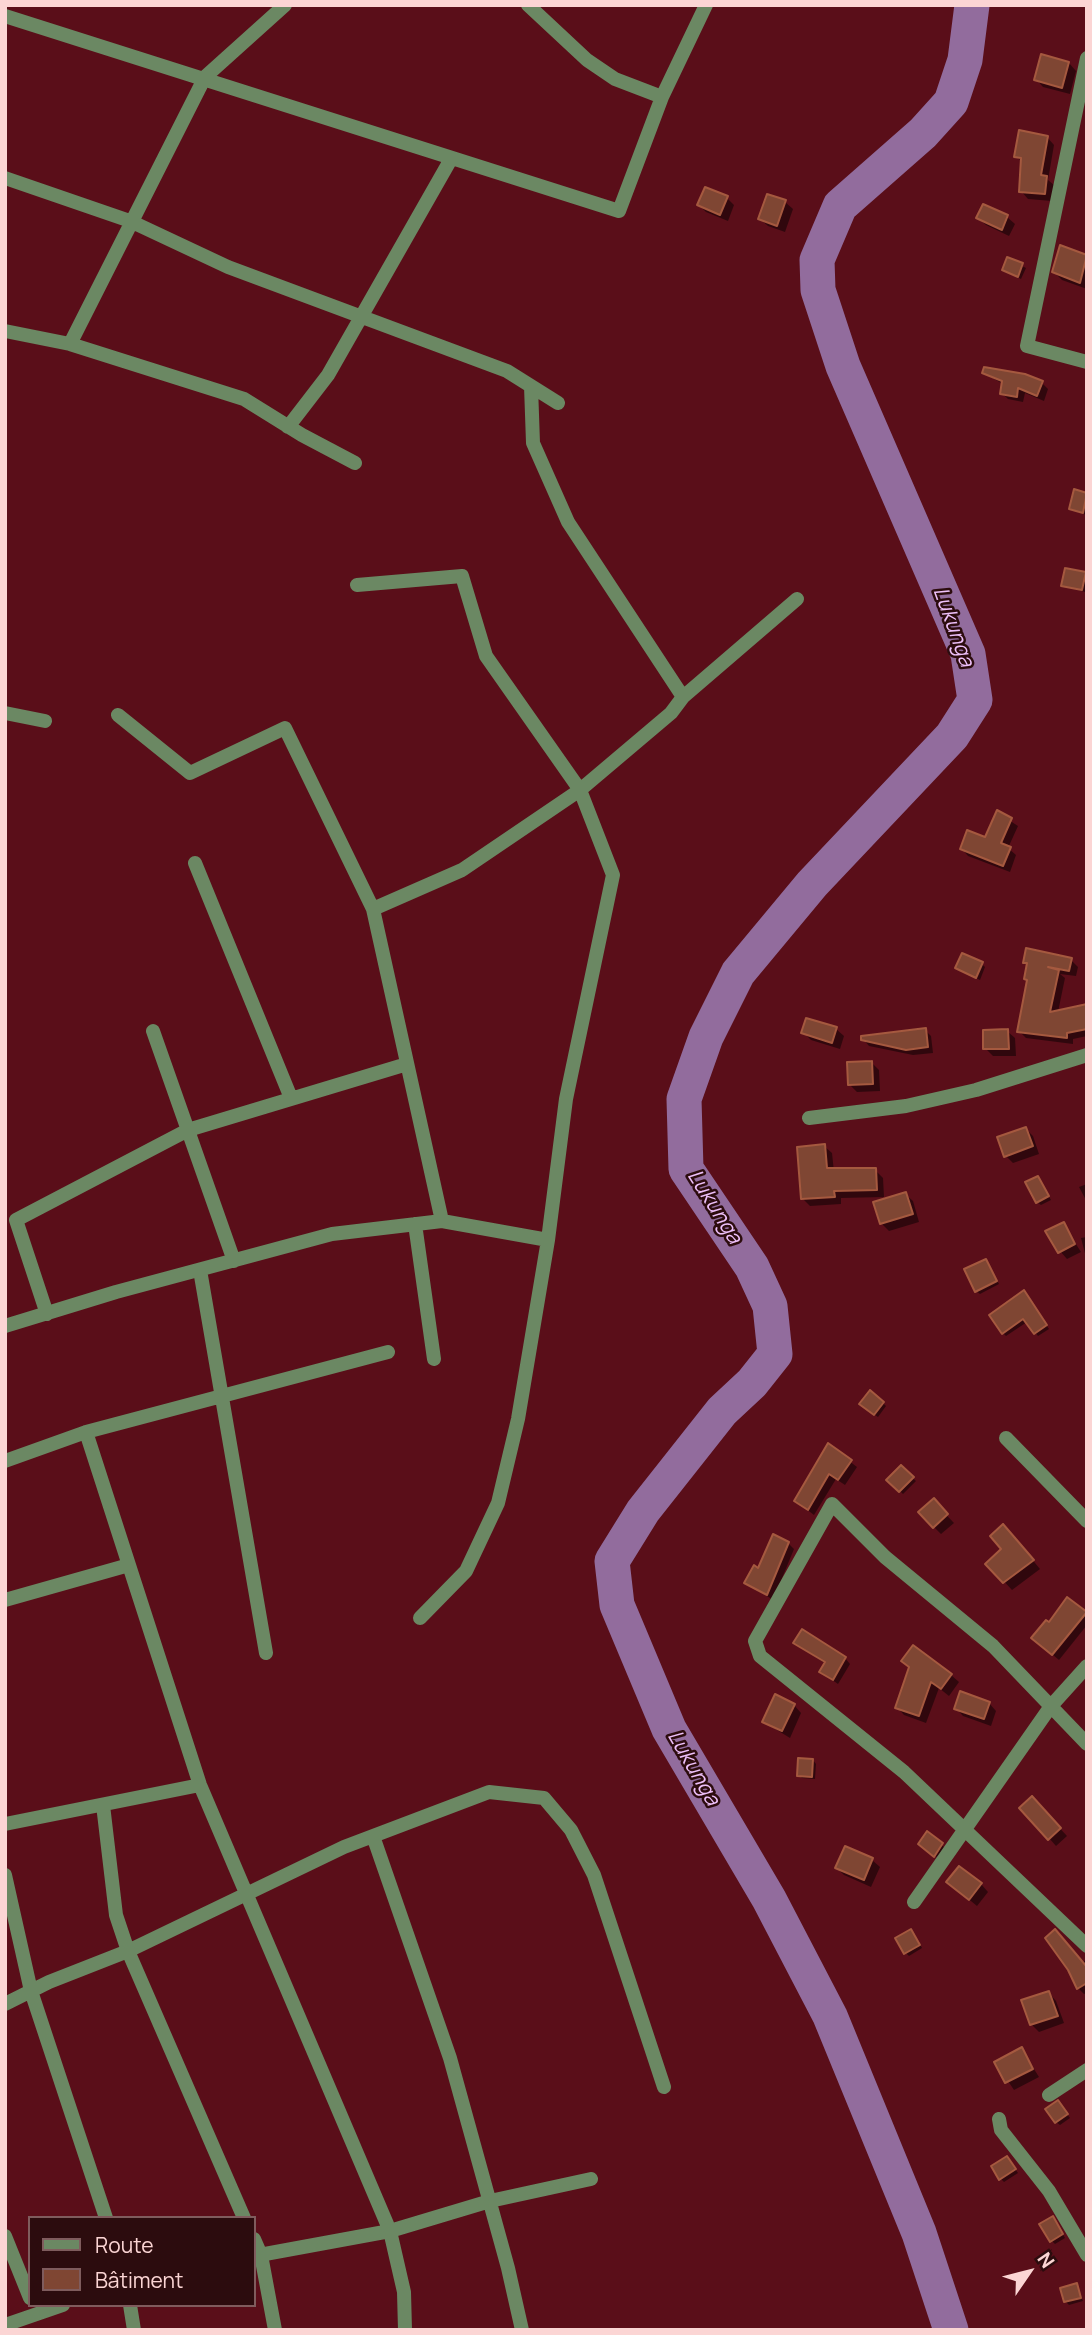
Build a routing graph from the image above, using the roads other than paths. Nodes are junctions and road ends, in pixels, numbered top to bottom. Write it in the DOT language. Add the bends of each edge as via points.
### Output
graph roads {
  1 [pos="285,5"];
  2 [pos="528,5"];
  3 [pos="706,5"];
  4 [pos="5,16"];
  5 [pos="1087,58"];
  6 [pos="205,77"];
  7 [pos="662,97"];
  8 [pos="451,159"];
  9 [pos="5,178"];
  10 [pos="130,221"];
  11 [pos="361,318"];
  12 [pos="5,331"];
  13 [pos="69,344"];
  14 [pos="1087,362"];
  15 [pos="531,386"];
  16 [pos="558,403"];
  17 [pos="288,427"];
  18 [pos="355,463"];
  19 [pos="356,585"];
  20 [pos="797,599"];
  21 [pos="683,697"];
  22 [pos="5,713"];
  23 [pos="118,715"];
  24 [pos="45,721"];
  25 [pos="580,790"];
  26 [pos="195,863"];
  27 [pos="373,909"];
  28 [pos="153,1031"];
  29 [pos="1087,1055"];
  30 [pos="407,1064"];
  31 [pos="292,1098"];
  32 [pos="809,1118"];
  33 [pos="188,1130"];
  34 [pos="442,1221"];
  35 [pos="415,1224"];
  36 [pos="548,1240"];
  37 [pos="234,1261"];
  38 [pos="200,1270"];
  39 [pos="47,1314"];
  40 [pos="5,1326"];
  41 [pos="388,1352"];
  42 [pos="433,1359"];
  43 [pos="220,1396"];
  44 [pos="86,1432"];
  45 [pos="1006,1438"];
  46 [pos="5,1461"];
  47 [pos="1087,1521"];
  48 [pos="129,1565"];
  49 [pos="5,1600"];
  50 [pos="420,1618"];
  51 [pos="266,1653"];
  52 [pos="1087,1666"];
  53 [pos="1051,1706"];
  54 [pos="1087,1744"];
  55 [pos="200,1785"];
  56 [pos="103,1805"];
  57 [pos="5,1825"];
  58 [pos="965,1830"];
  59 [pos="373,1836"];
  60 [pos="5,1875"];
  61 [pos="246,1894"];
  62 [pos="914,1902"];
  63 [pos="1087,1945"];
  64 [pos="128,1951"];
  65 [pos="31,1991"];
  66 [pos="5,2004"];
  67 [pos="1087,2070"];
  68 [pos="664,2087"];
  69 [pos="1049,2095"];
  70 [pos="999,2119"];
  71 [pos="591,2179"];
  72 [pos="490,2202"];
  73 [pos="105,2216"];
  74 [pos="243,2216"];
  75 [pos="390,2231"];
  76 [pos="5,2236"];
  77 [pos="257,2255"];
  78 [pos="1087,2255"];
  79 [pos="28,2293"];
  80 [pos="54,2307"];
  81 [pos="130,2307"];
  82 [pos="35,2311"];
  83 [pos="5,2325"];
  84 [pos="134,2330"];
  85 [pos="275,2330"];
  86 [pos="405,2330"];
  87 [pos="522,2330"];
  1 -- 6 [label="street"];
  2 -- 7 [label="street" via="587,60 615,79"];
  3 -- 7 [label="street"];
  4 -- 6 [label="street"];
  5 -- 14 [label="street" via="1027,345"];
  6 -- 8 [label="street"];
  6 -- 10 [label="street"];
  7 -- 8 [label="street" via="619,211"];
  8 -- 11 [label="street"];
  9 -- 10 [label="street"];
  10 -- 11 [label="street" via="228,267"];
  10 -- 13 [label="street"];
  11 -- 15 [label="street" via="507,371"];
  11 -- 17 [label="street" via="328,375"];
  12 -- 13 [label="street"];
  13 -- 17 [label="street" via="244,399"];
  15 -- 16 [label="street"];
  15 -- 21 [label="street" via="533,443 568,522"];
  17 -- 18 [label="street"];
  19 -- 25 [label="street" via="462,576 486,656"];
  20 -- 21 [label="street"];
  21 -- 25 [label="street" via="671,713"];
  22 -- 24 [label="street"];
  23 -- 27 [label="street" via="190,773 285,729"];
  25 -- 27 [label="street" via="462,870"];
  25 -- 36 [label="street" via="613,875 566,1098"];
  26 -- 31 [label="street"];
  27 -- 30 [label="street"];
  28 -- 33 [label="street"];
  29 -- 32 [label="street" via="976,1090 905,1106"];
  30 -- 31 [label="street"];
  30 -- 34 [label="street"];
  31 -- 33 [label="street"];
  33 -- 37 [label="street"];
  33 -- 39 [label="street" via="16,1220"];
  34 -- 35 [label="street"];
  34 -- 36 [label="street"];
  35 -- 37 [label="street" via="332,1234"];
  35 -- 42 [label="street"];
  36 -- 50 [label="street" via="518,1419 498,1503 466,1571"];
  37 -- 38 [label="street"];
  38 -- 39 [label="street"];
  38 -- 43 [label="street"];
  39 -- 40 [label="street"];
  41 -- 43 [label="street"];
  43 -- 44 [label="street"];
  43 -- 51 [label="street"];
  44 -- 46 [label="street"];
  44 -- 48 [label="street"];
  45 -- 47 [label="street"];
  48 -- 49 [label="street"];
  48 -- 55 [label="street"];
  52 -- 53 [label="street"];
  53 -- 54 [label="street"];
  53 -- 58 [label="street"];
  53 -- 58 [label="street" via="993,1646 885,1557 832,1504 755,1641 760,1656 904,1772"];
  55 -- 56 [label="street"];
  55 -- 61 [label="street"];
  56 -- 57 [label="street"];
  56 -- 64 [label="street" via="116,1916"];
  58 -- 62 [label="street"];
  58 -- 63 [label="street"];
  59 -- 61 [label="street"];
  59 -- 68 [label="street" via="489,1792 544,1798 570,1829 594,1875"];
  59 -- 72 [label="street" via="450,2058"];
  60 -- 65 [label="street"];
  61 -- 64 [label="street"];
  61 -- 75 [label="street"];
  64 -- 65 [label="street"];
  64 -- 74 [label="street"];
  65 -- 66 [label="street"];
  65 -- 73 [label="street"];
  67 -- 69 [label="street"];
  70 -- 78 [label="street" via="1001,2130 1049,2191"];
  71 -- 72 [label="street"];
  72 -- 75 [label="street"];
  72 -- 87 [label="street"];
  75 -- 77 [label="street"];
  75 -- 86 [label="street" via="404,2292"];
  76 -- 79 [label="street"];
  77 -- 85 [label="street"];
  80 -- 82 [label="street"];
  81 -- 84 [label="street"];
  82 -- 83 [label="street"];
}
